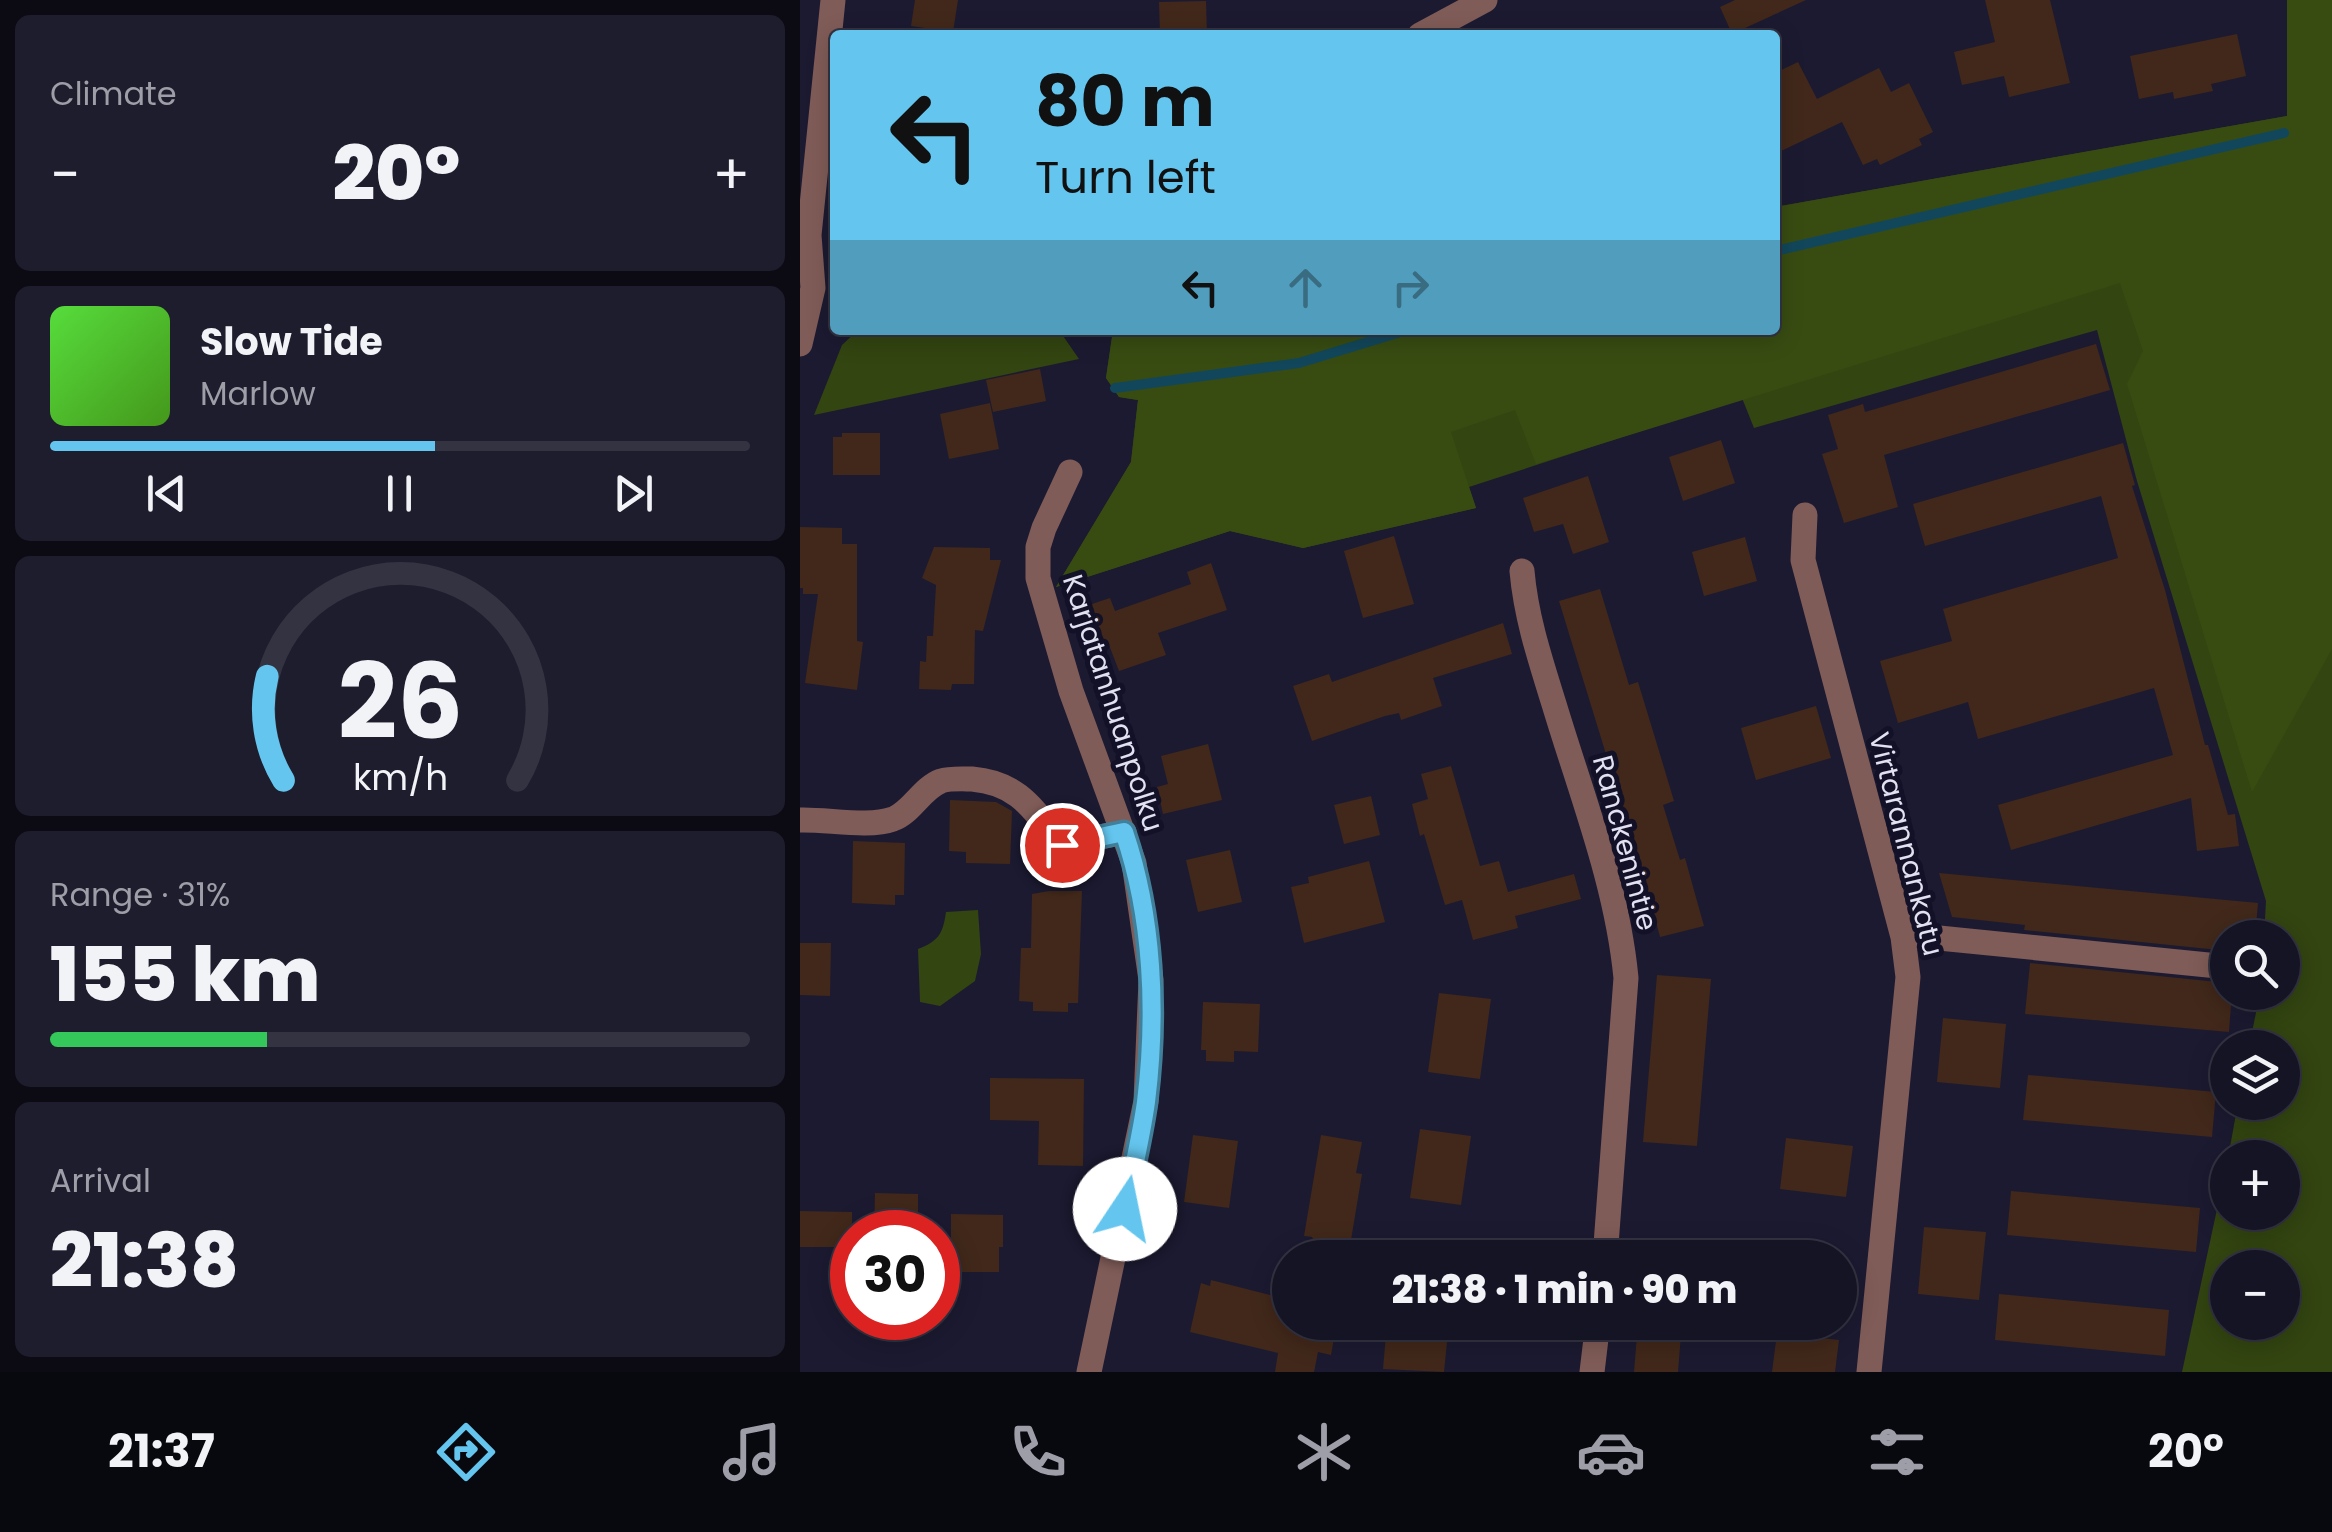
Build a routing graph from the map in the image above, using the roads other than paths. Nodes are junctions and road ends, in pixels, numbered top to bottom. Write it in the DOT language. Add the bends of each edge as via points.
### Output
graph roads {
  1 [pos="833,0"];
  2 [pos="1485,0"];
  3 [pos="830,30"];
  4 [pos="1429,30"];
  5 [pos="830,31"];
  6 [pos="800,344"];
  7 [pos="1070,472"];
  8 [pos="1805,515"];
  9 [pos="1522,570"];
  10 [pos="800,820"];
  11 [pos="1124,832"];
  12 [pos="1902,937"];
  13 [pos="2210,965"];
  14 [pos="1606,1240"];
  15 [pos="1596,1340"];
  16 [pos="1089,1372"];
  17 [pos="1592,1372"];
  18 [pos="1869,1372"];
  1 -- 3 [label="street"];
  2 -- 4 [label="street"];
  5 -- 6 [label="street" via="810,235 813,288"];
  7 -- 11 [label="street, Karjatanhuanpolku" via="1038,547 1038,578 1071,692"];
  8 -- 12 [label="street, Virtarannankatu" via="1803,560"];
  9 -- 14 [label="street, Ranckenintie" via="1528,620 1610,887 1624,957"];
  10 -- 11 [label="street" via="897,818 942,781 968,779 998,782 1022,796 1062,845"];
  11 -- 16 [label="street, Karjatanhuanpolku" via="1151,980 1146,1101"];
  12 -- 13 [label="street"];
  12 -- 18 [label="street, Virtarannankatu" via="1908,977"];
  15 -- 17 [label="street"];
}
